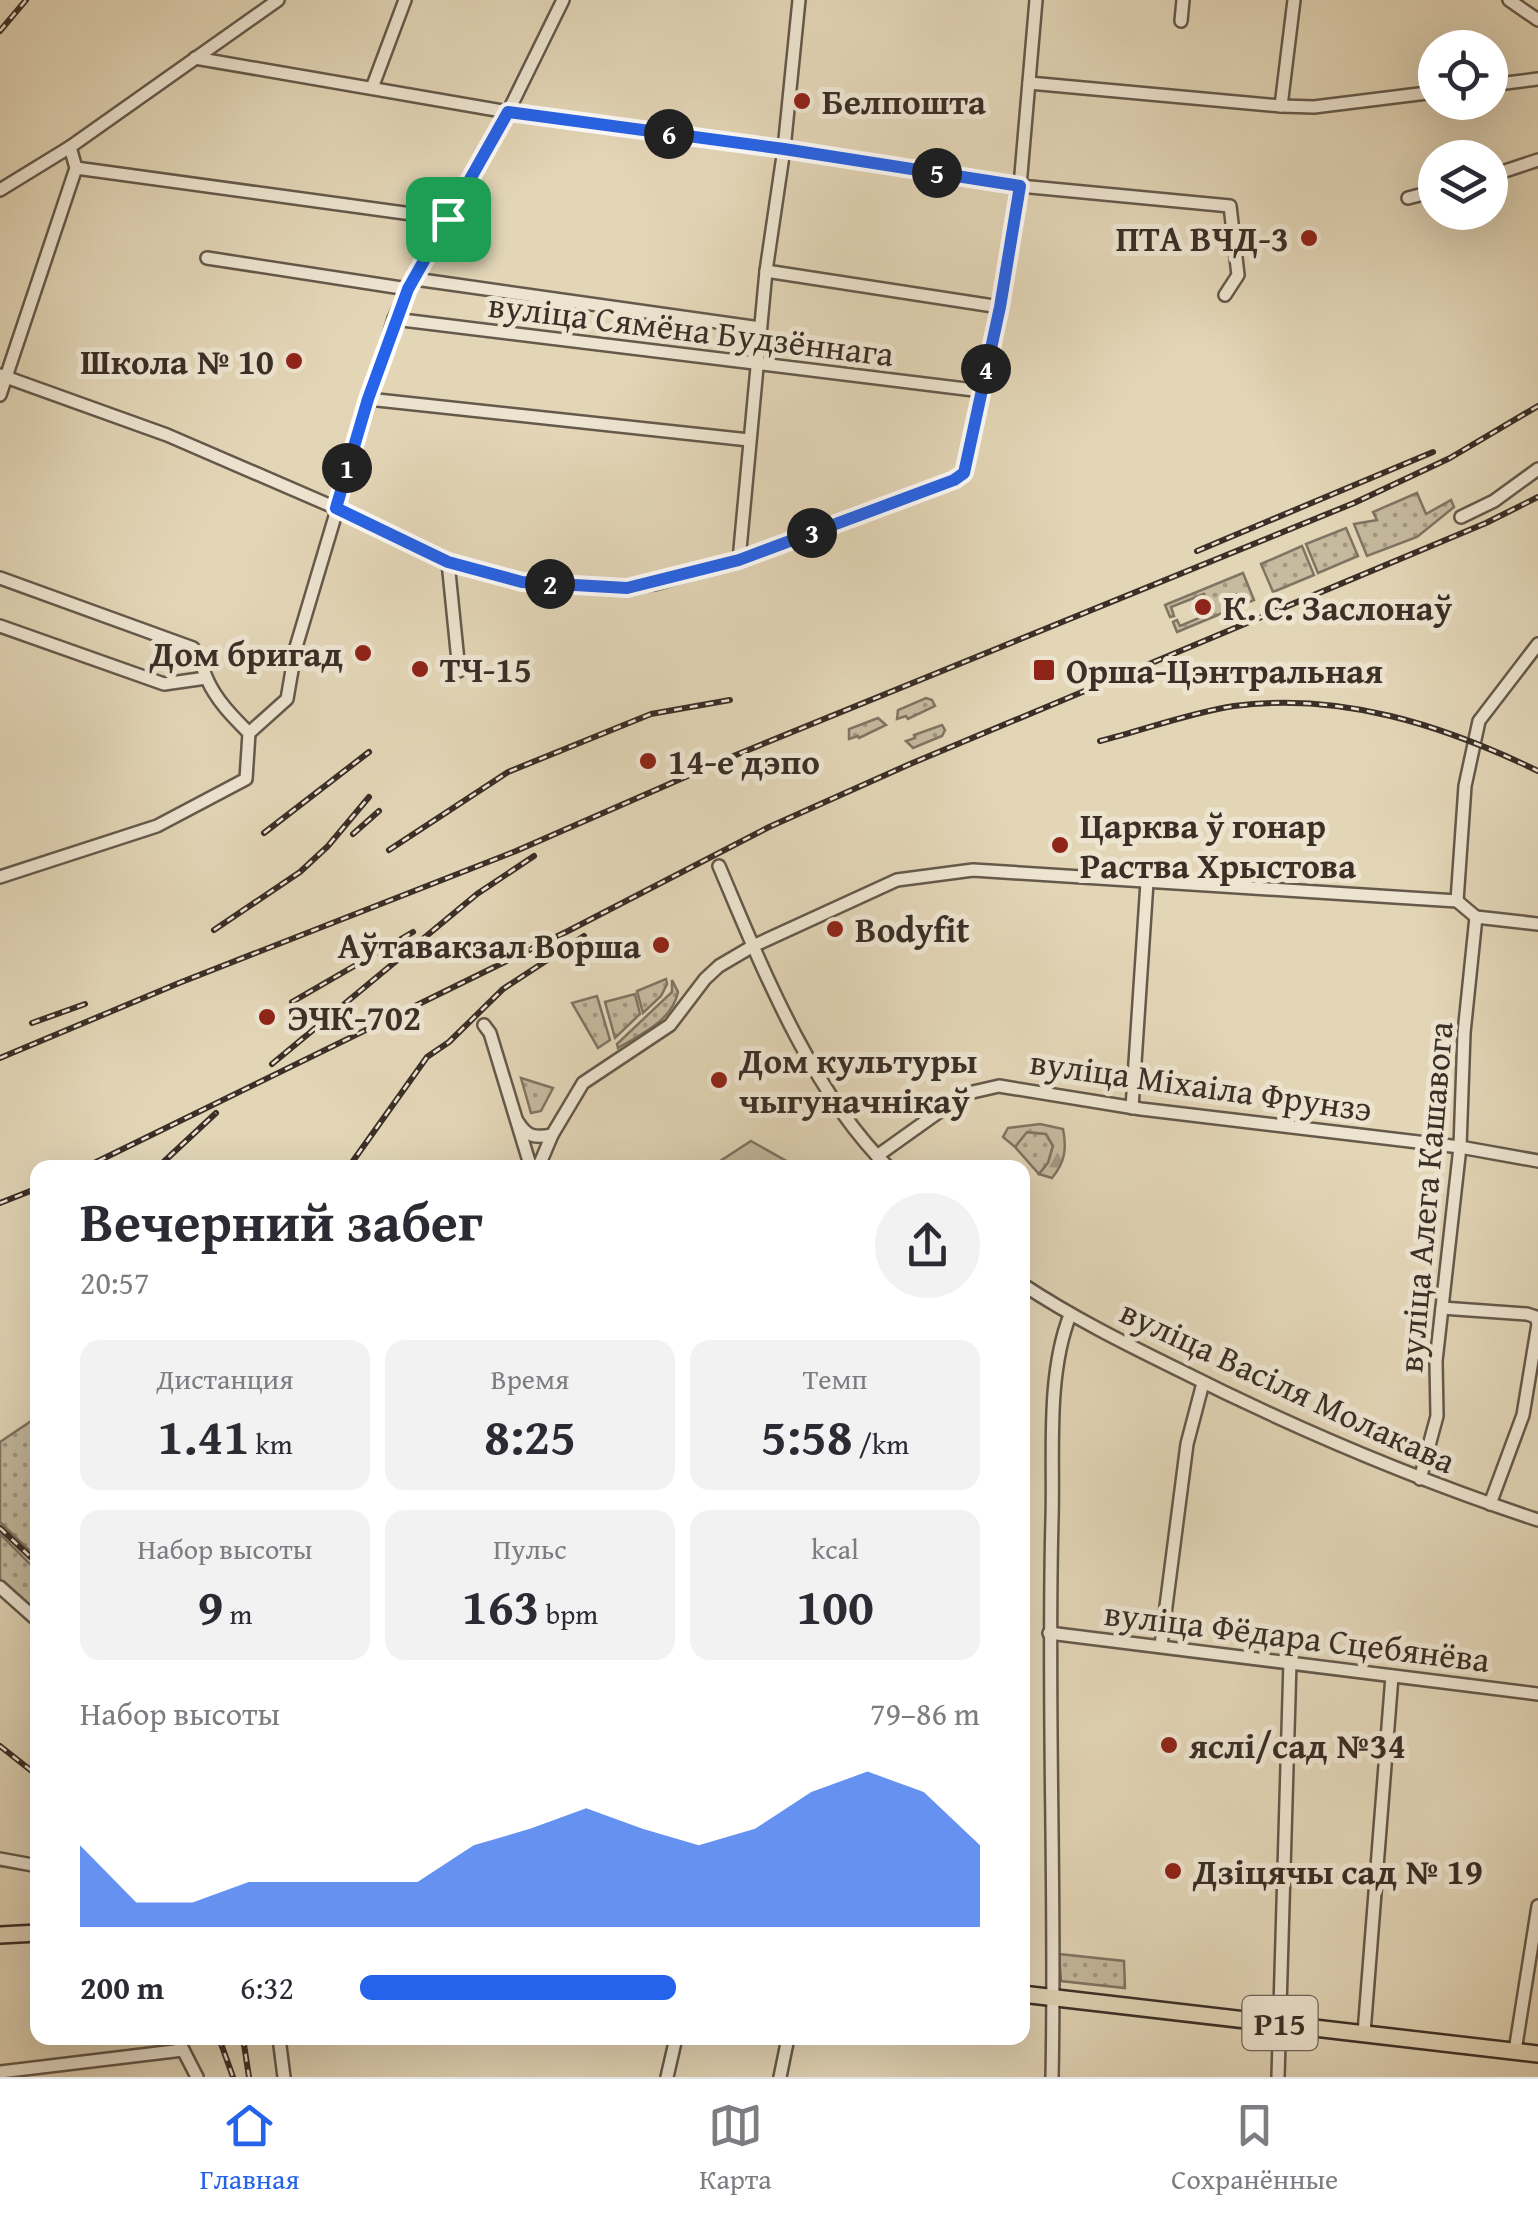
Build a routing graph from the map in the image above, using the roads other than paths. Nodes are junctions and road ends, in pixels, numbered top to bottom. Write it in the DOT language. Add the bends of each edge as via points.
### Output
graph roads {
  1 [pos="278,0"];
  2 [pos="405,0"];
  3 [pos="563,0"];
  4 [pos="799,0"];
  5 [pos="1036,0"];
  6 [pos="1182,0"];
  7 [pos="1294,0"];
  8 [pos="1509,0"];
  9 [pos="1538,20"];
  10 [pos="1181,21"];
  11 [pos="196,58"];
  12 [pos="1538,79"];
  13 [pos="1508,83"];
  14 [pos="1029,84"];
  15 [pos="372,88"];
  16 [pos="1418,94"];
  17 [pos="1281,106"];
  18 [pos="508,112"];
  19 [pos="70,147"];
  20 [pos="784,149"];
  21 [pos="1538,160"];
  22 [pos="76,168"];
  23 [pos="1508,170"];
  24 [pos="1020,186"];
  25 [pos="0,190"];
  26 [pos="1418,195"];
  27 [pos="1408,198"];
  28 [pos="448,219"];
  29 [pos="207,258"];
  30 [pos="766,270"];
  31 [pos="411,284"];
  32 [pos="1225,295"];
  33 [pos="1000,307"];
  34 [pos="394,319"];
  35 [pos="760,328"];
  36 [pos="756,363"];
  37 [pos="4,376"];
  38 [pos="982,391"];
  39 [pos="0,394"];
  40 [pos="368,399"];
  41 [pos="750,440"];
  42 [pos="1538,469"];
  43 [pos="336,508"];
  44 [pos="1461,517"];
  45 [pos="739,560"];
  46 [pos="448,562"];
  47 [pos="0,578"];
  48 [pos="0,626"];
  49 [pos="1538,644"];
  50 [pos="458,671"];
  51 [pos="206,678"];
  52 [pos="249,732"];
  53 [pos="719,866"];
  54 [pos="0,876"];
  55 [pos="1148,882"];
  56 [pos="1457,901"];
  57 [pos="1476,917"];
  58 [pos="1538,924"];
  59 [pos="753,946"];
  60 [pos="484,1025"];
  61 [pos="1132,1108"];
  62 [pos="517,1120"];
  63 [pos="552,1135"];
  64 [pos="1460,1147"];
  65 [pos="877,1156"];
  66 [pos="532,1160"];
  67 [pos="539,1160"];
  68 [pos="881,1160"];
  69 [pos="1538,1160"];
  70 [pos="1030,1289"];
  71 [pos="1442,1308"];
  72 [pos="1070,1315"];
  73 [pos="1203,1383"];
  74 [pos="1420,1478"];
  75 [pos="1490,1504"];
  76 [pos="1538,1520"];
  77 [pos="0,1587"];
  78 [pos="30,1613"];
  79 [pos="1049,1633"];
  80 [pos="1161,1645"];
  81 [pos="1290,1662"];
  82 [pos="1392,1676"];
  83 [pos="1538,1694"];
  84 [pos="0,1859"];
  85 [pos="30,1865"];
  86 [pos="1538,1906"];
  87 [pos="30,1933"];
  88 [pos="0,1935"];
  89 [pos="1030,1995"];
  90 [pos="1054,1998"];
  91 [pos="1280,2023"];
  92 [pos="1364,2033"];
  93 [pos="174,2045"];
  94 [pos="181,2045"];
  95 [pos="280,2045"];
  96 [pos="674,2045"];
  97 [pos="787,2045"];
  98 [pos="1515,2051"];
  99 [pos="1538,2054"];
  100 [pos="0,2072"];
  101 [pos="197,2077"];
  102 [pos="284,2077"];
  103 [pos="667,2077"];
  104 [pos="780,2077"];
  105 [pos="1052,2077"];
  106 [pos="1278,2077"];
  1 -- 11 [label="street"];
  2 -- 15 [label="street"];
  3 -- 18 [label="street"];
  4 -- 20 [label="street"];
  5 -- 14 [label="street"];
  6 -- 10 [label="street"];
  7 -- 17 [label="street"];
  8 -- 9 [label="street"];
  11 -- 15 [label="street"];
  11 -- 19 [label="street"];
  12 -- 13 [label="street"];
  14 -- 17 [label="street"];
  14 -- 24 [label="street"];
  15 -- 18 [label="street"];
  16 -- 17 [label="street"];
  18 -- 20 [label="street"];
  18 -- 28 [label="street"];
  19 -- 22 [label="street"];
  19 -- 25 [label="street"];
  20 -- 24 [label="street"];
  20 -- 30 [label="street"];
  21 -- 23 [label="street"];
  22 -- 28 [label="street"];
  22 -- 37 [label="street"];
  24 -- 32 [label="street" via="1230,206 1238,275"];
  24 -- 33 [label="street"];
  26 -- 27 [label="street"];
  28 -- 31 [label="street"];
  29 -- 31 [label="street"];
  30 -- 33 [label="street"];
  30 -- 35 [label="street"];
  31 -- 34 [label="street"];
  31 -- 35 [label="street"];
  33 -- 38 [label="street"];
  34 -- 36 [label="street, вуліца Сямёна Будзённага"];
  34 -- 40 [label="street"];
  35 -- 36 [label="street"];
  36 -- 38 [label="street, вуліца Сямёна Будзённага"];
  36 -- 41 [label="street"];
  37 -- 39 [label="street"];
  37 -- 43 [label="street" via="167,435"];
  38 -- 45 [label="street" via="966,469 954,480"];
  40 -- 41 [label="street"];
  40 -- 43 [label="street"];
  41 -- 45 [label="street"];
  42 -- 44 [label="street"];
  43 -- 46 [label="street"];
  43 -- 52 [label="street" via="286,699"];
  45 -- 46 [label="street" via="654,584 603,588 522,582"];
  46 -- 50 [label="street"];
  47 -- 51 [label="street" via="194,648"];
  48 -- 51 [label="street" via="164,684"];
  49 -- 56 [label="street" via="1479,721 1464,786"];
  51 -- 52 [label="street"];
  52 -- 54 [label="street" via="246,779 212,799 157,826"];
  53 -- 59 [label="street"];
  55 -- 56 [label="street"];
  55 -- 59 [label="street" via="973,870 909,878"];
  55 -- 61 [label="street"];
  56 -- 57 [label="street"];
  57 -- 58 [label="street"];
  57 -- 64 [label="street, вуліца Алега Кашавога"];
  59 -- 63 [label="street" via="712,972 670,1025 583,1084"];
  59 -- 65 [label="street" via="819,1073"];
  60 -- 62 [label="street"];
  61 -- 64 [label="street, вуліца Міхаіла Фрунзэ"];
  61 -- 65 [label="street, вуліца Міхаіла Фрунзэ" via="982,1087 940,1108"];
  62 -- 63 [label="street" via="528,1135"];
  62 -- 66 [label="street"];
  63 -- 67 [label="street"];
  64 -- 69 [label="street, вуліца Міхаіла Фрунзэ"];
  64 -- 71 [label="street, вуліца Алега Кашавога"];
  65 -- 68 [label="street"];
  70 -- 72 [label="street, вуліца Васіля Молакава"];
  71 -- 74 [label="street, вуліца Алега Кашавога" via="1437,1416"];
  71 -- 75 [label="street" via="1528,1314 1538,1324 1523,1415"];
  72 -- 73 [label="street, вуліца Васіля Молакава"];
  72 -- 79 [label="street" via="1059,1356"];
  73 -- 74 [label="street, вуліца Васіля Молакава"];
  73 -- 80 [label="street" via="1187,1444"];
  74 -- 75 [label="street, вуліца Васіля Молакава"];
  75 -- 76 [label="street, вуліца Васіля Молакава"];
  77 -- 78 [label="street"];
  79 -- 80 [label="street, вуліца Фёдара Сцебянёва"];
  79 -- 90 [label="street"];
  80 -- 81 [label="street, вуліца Фёдара Сцебянёва"];
  81 -- 82 [label="street, вуліца Фёдара Сцебянёва"];
  81 -- 91 [label="street"];
  82 -- 83 [label="street, вуліца Фёдара Сцебянёва"];
  82 -- 92 [label="street"];
  84 -- 85 [label="street"];
  86 -- 98 [label="street"];
  87 -- 88 [label="main road"];
  89 -- 90 [label="main road, Р15"];
  90 -- 91 [label="main road, Р15"];
  90 -- 105 [label="street"];
  91 -- 92 [label="main road, Р15"];
  91 -- 106 [label="street"];
  92 -- 98 [label="main road, Р15"];
  93 -- 100 [label="street"];
  94 -- 101 [label="street"];
  95 -- 102 [label="street"];
  96 -- 103 [label="street"];
  97 -- 104 [label="street"];
  98 -- 99 [label="main road, Р15"];
}
